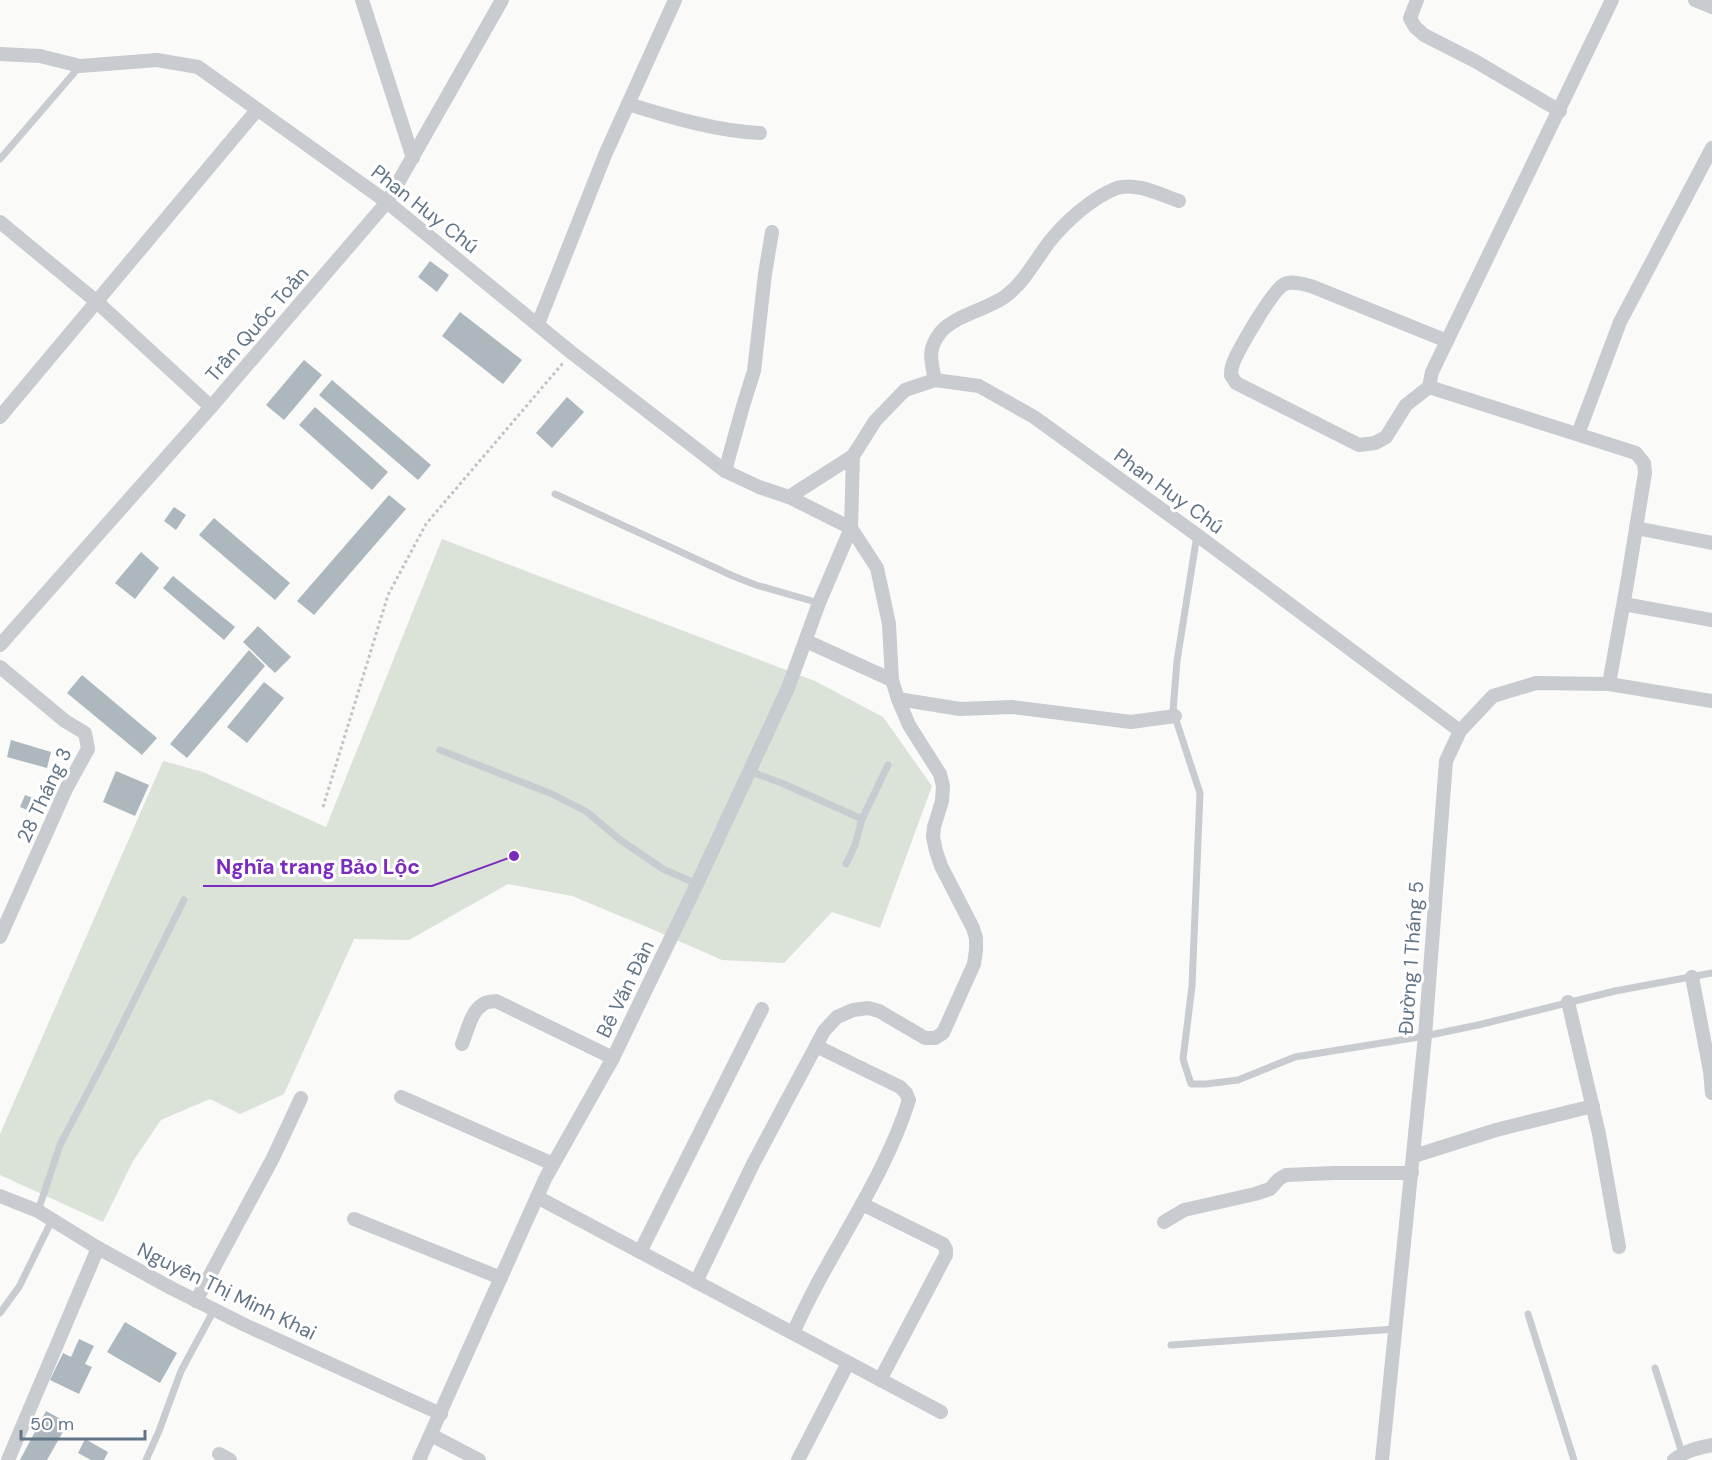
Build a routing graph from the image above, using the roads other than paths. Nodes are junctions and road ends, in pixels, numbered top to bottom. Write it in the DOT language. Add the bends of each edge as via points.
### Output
graph roads {
  1 [pos="362,0"];
  2 [pos="502,0"];
  3 [pos="675,0"];
  4 [pos="1417,0"];
  5 [pos="1612,0"];
  6 [pos="1695,0"];
  7 [pos="1712,7"];
  8 [pos="0,54"];
  9 [pos="80,66"];
  10 [pos="628,104"];
  11 [pos="257,110"];
  12 [pos="1560,111"];
  13 [pos="760,133"];
  14 [pos="1712,148"];
  15 [pos="413,158"];
  16 [pos="0,159"];
  17 [pos="1179,201"];
  18 [pos="387,202"];
  19 [pos="0,222"];
  20 [pos="772,232"];
  21 [pos="97,302"];
  22 [pos="538,324"];
  23 [pos="1447,341"];
  24 [pos="935,380"];
  25 [pos="1429,387"];
  26 [pos="211,407"];
  27 [pos="0,417"];
  28 [pos="1578,434"];
  29 [pos="853,456"];
  30 [pos="725,471"];
  31 [pos="555,494"];
  32 [pos="789,497"];
  33 [pos="851,528"];
  34 [pos="1636,528"];
  35 [pos="1197,535"];
  36 [pos="1712,543"];
  37 [pos="819,603"];
  38 [pos="1624,604"];
  39 [pos="1712,620"];
  40 [pos="806,641"];
  41 [pos="0,645"];
  42 [pos="0,667"];
  43 [pos="892,680"];
  44 [pos="1609,684"];
  45 [pos="898,699"];
  46 [pos="1712,701"];
  47 [pos="1175,716"];
  48 [pos="1460,731"];
  49 [pos="441,750"];
  50 [pos="888,765"];
  51 [pos="749,771"];
  52 [pos="862,819"];
  53 [pos="846,864"];
  54 [pos="697,884"];
  55 [pos="184,900"];
  56 [pos="0,937"];
  57 [pos="1712,973"];
  58 [pos="1692,977"];
  59 [pos="1568,1002"];
  60 [pos="762,1009"];
  61 [pos="1425,1036"];
  62 [pos="462,1044"];
  63 [pos="816,1046"];
  64 [pos="612,1058"];
  65 [pos="1712,1092"];
  66 [pos="401,1096"];
  67 [pos="300,1098"];
  68 [pos="1593,1106"];
  69 [pos="1414,1156"];
  70 [pos="553,1164"];
  71 [pos="1412,1173"];
  72 [pos="0,1196"];
  73 [pos="537,1197"];
  74 [pos="862,1204"];
  75 [pos="38,1211"];
  76 [pos="354,1219"];
  77 [pos="52,1220"];
  78 [pos="1164,1222"];
  79 [pos="1618,1247"];
  80 [pos="98,1248"];
  81 [pos="640,1252"];
  82 [pos="501,1278"];
  83 [pos="696,1281"];
  84 [pos="196,1300"];
  85 [pos="214,1310"];
  86 [pos="0,1313"];
  87 [pos="1528,1314"];
  88 [pos="1395,1329"];
  89 [pos="793,1333"];
  90 [pos="1171,1345"];
  91 [pos="848,1363"];
  92 [pos="1655,1368"];
  93 [pos="880,1380"];
  94 [pos="941,1412"];
  95 [pos="441,1414"];
  96 [pos="431,1435"];
  97 [pos="1712,1445"];
  98 [pos="1678,1457"];
  99 [pos="801,1458"];
  100 [pos="8,1460"];
  101 [pos="146,1460"];
  102 [pos="419,1460"];
  103 [pos="479,1460"];
  104 [pos="1382,1460"];
  105 [pos="1574,1460"];
  1 -- 15 [label="street"];
  2 -- 15 [label="street, Trần Quốc Toản"];
  3 -- 10 [label="street"];
  4 -- 12 [label="street" via="1410,18 1424,35 1475,60"];
  5 -- 12 [label="street"];
  6 -- 7 [label="street"];
  8 -- 9 [label="street, Phan Huy Chú" via="40,56"];
  9 -- 11 [label="street, Phan Huy Chú" via="157,60 198,67"];
  9 -- 16 [label="lane"];
  10 -- 13 [label="street" via="716,127"];
  10 -- 22 [label="street"];
  11 -- 18 [label="street, Phan Huy Chú"];
  11 -- 21 [label="street"];
  12 -- 23 [label="street"];
  14 -- 28 [label="street" via="1620,322"];
  15 -- 18 [label="street, Trần Quốc Toản"];
  17 -- 24 [label="street" via="1134,186 1118,188 1092,202 1049,242 1020,285 948,324 930,355"];
  18 -- 22 [label="street, Phan Huy Chú"];
  18 -- 26 [label="street, Trần Quốc Toản"];
  19 -- 21 [label="street"];
  20 -- 30 [label="street" via="754,371"];
  21 -- 26 [label="street"];
  21 -- 27 [label="street"];
  22 -- 30 [label="street, Phan Huy Chú"];
  23 -- 25 [label="street"];
  23 -- 25 [label="street" via="1311,286 1288,283 1281,286 1258,318 1233,363 1231,375 1236,383 1359,445 1386,437 1406,405"];
  24 -- 29 [label="street, Phan Huy Chú" via="905,390 875,421"];
  24 -- 35 [label="street, Phan Huy Chú" via="980,386 1034,417"];
  25 -- 28 [label="street"];
  26 -- 41 [label="street, Trần Quốc Toản"];
  28 -- 34 [label="street" via="1636,453 1644,463"];
  29 -- 32 [label="street"];
  29 -- 33 [label="street"];
  30 -- 32 [label="street, Phan Huy Chú"];
  31 -- 37 [label="lane" via="733,576"];
  32 -- 33 [label="street, Phan Huy Chú"];
  33 -- 37 [label="street, Bế Văn Đàn"];
  33 -- 43 [label="street" via="877,568 890,624"];
  34 -- 36 [label="street"];
  34 -- 38 [label="street"];
  35 -- 47 [label="lane" via="1177,661"];
  35 -- 48 [label="street, Phan Huy Chú"];
  37 -- 40 [label="street, Bế Văn Đàn"];
  38 -- 39 [label="street"];
  38 -- 44 [label="street"];
  40 -- 43 [label="street"];
  40 -- 51 [label="street, Bế Văn Đàn"];
  42 -- 56 [label="street, 28 Tháng 3" via="64,722 84,733 88,748"];
  43 -- 45 [label="street"];
  44 -- 46 [label="street, Đường 1 Tháng 5"];
  44 -- 48 [label="street, Đường 1 Tháng 5" via="1536,683 1493,696"];
  45 -- 47 [label="street" via="960,709 1012,707 1131,722"];
  45 -- 63 [label="street" via="909,725 940,774 942,801 933,837 941,867 973,928 974,964 943,1033 935,1038 925,1038 868,1008 837,1017"];
  47 -- 61 [label="lane" via="1200,793 1192,986 1183,1059 1191,1083 1238,1080 1296,1058"];
  48 -- 61 [label="street, Đường 1 Tháng 5" via="1446,760"];
  49 -- 54 [label="lane" via="552,794 586,812 663,869"];
  50 -- 52 [label="lane"];
  51 -- 52 [label="lane"];
  51 -- 54 [label="street, Bế Văn Đàn"];
  52 -- 53 [label="lane"];
  54 -- 64 [label="street, Bế Văn Đàn"];
  55 -- 75 [label="lane" via="60,1145"];
  57 -- 58 [label="lane"];
  58 -- 59 [label="lane"];
  58 -- 65 [label="street"];
  59 -- 61 [label="lane"];
  59 -- 68 [label="street"];
  60 -- 81 [label="street"];
  61 -- 69 [label="street, Đường 1 Tháng 5"];
  62 -- 64 [label="street" via="480,1005 496,1001"];
  63 -- 74 [label="street" via="900,1087 909,1100 900,1129"];
  63 -- 83 [label="street"];
  64 -- 70 [label="street, Bế Văn Đàn"];
  66 -- 70 [label="street"];
  67 -- 84 [label="street" via="273,1158"];
  68 -- 69 [label="street"];
  68 -- 79 [label="street"];
  69 -- 71 [label="street, Đường 1 Tháng 5"];
  70 -- 73 [label="street, Bế Văn Đàn"];
  71 -- 78 [label="street" via="1286,1175 1270,1189 1184,1210"];
  71 -- 88 [label="street, Đường 1 Tháng 5"];
  72 -- 75 [label="street, Nguyễn Thị Minh Khai"];
  73 -- 81 [label="street"];
  73 -- 82 [label="street, Bế Văn Đàn"];
  74 -- 89 [label="street"];
  74 -- 93 [label="street" via="946,1249"];
  75 -- 77 [label="street, Nguyễn Thị Minh Khai"];
  76 -- 82 [label="street"];
  77 -- 80 [label="street, Nguyễn Thị Minh Khai"];
  77 -- 86 [label="lane" via="19,1287"];
  80 -- 84 [label="street, Nguyễn Thị Minh Khai"];
  80 -- 100 [label="street"];
  81 -- 83 [label="street"];
  82 -- 95 [label="street, Bế Văn Đàn"];
  83 -- 89 [label="street"];
  84 -- 85 [label="street, Nguyễn Thị Minh Khai"];
  85 -- 95 [label="street, Nguyễn Thị Minh Khai"];
  85 -- 101 [label="lane" via="181,1371"];
  87 -- 105 [label="lane"];
  88 -- 90 [label="lane"];
  88 -- 104 [label="street, Đường 1 Tháng 5"];
  89 -- 91 [label="street"];
  91 -- 93 [label="street"];
  91 -- 99 [label="street"];
  92 -- 98 [label="lane"];
  93 -- 94 [label="street"];
  95 -- 96 [label="street, Bế Văn Đàn"];
  96 -- 102 [label="street, Bế Văn Đàn"];
  96 -- 103 [label="street"];
  97 -- 98 [label="street"];
}
